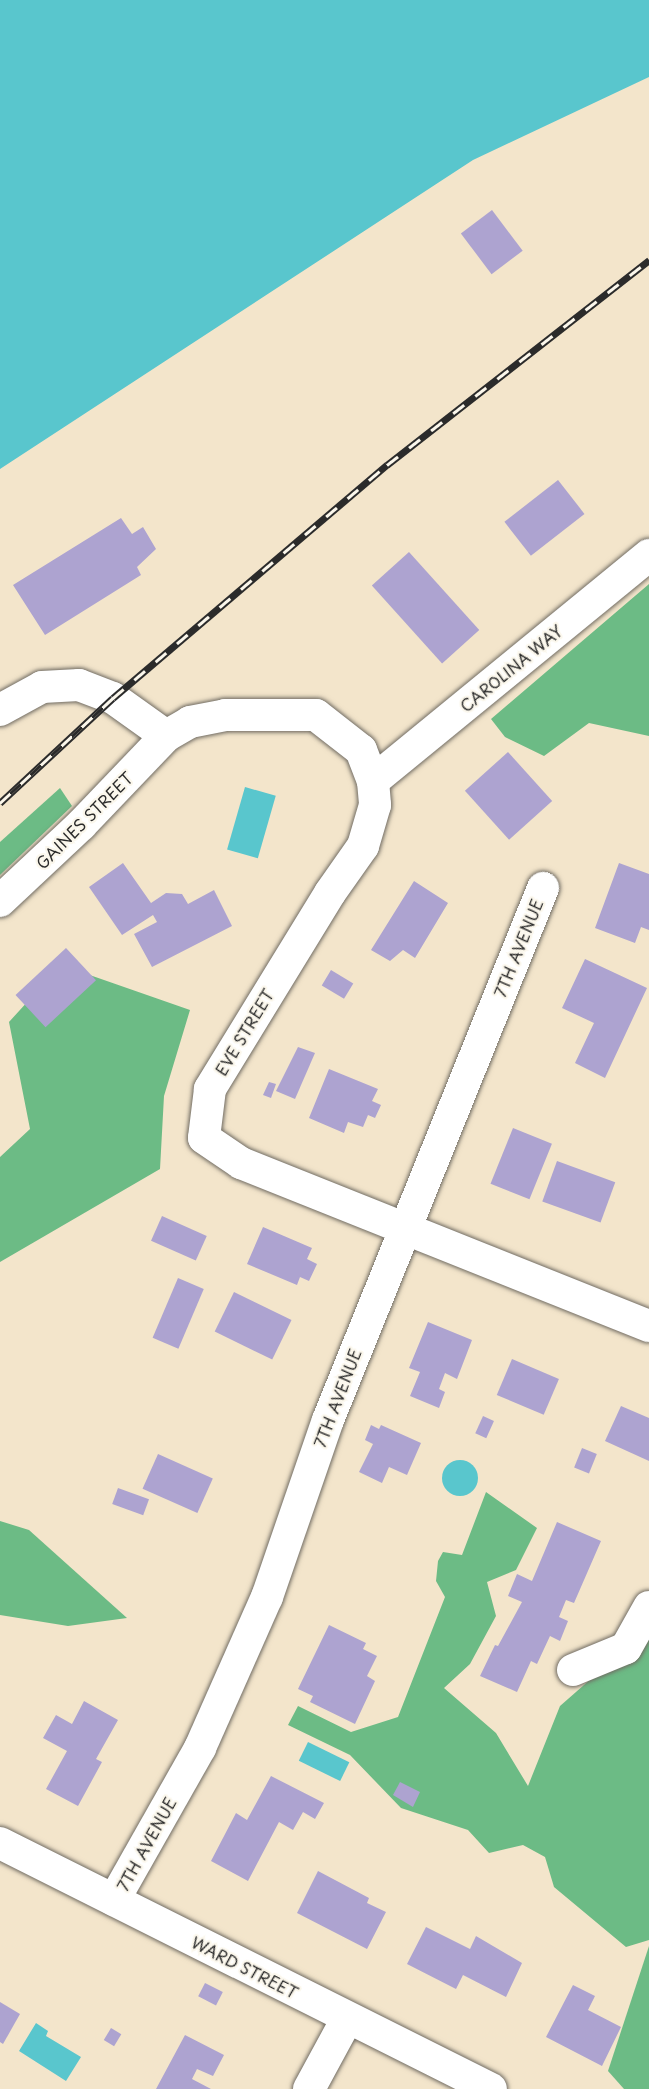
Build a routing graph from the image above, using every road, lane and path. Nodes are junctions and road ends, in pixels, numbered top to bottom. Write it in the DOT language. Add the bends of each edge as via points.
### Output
graph roads {
  1 [pos="649,555"];
  2 [pos="0,710"];
  3 [pos="166,736"];
  4 [pos="373,781"];
  5 [pos="543,888"];
  6 [pos="0,902"];
  7 [pos="403,1228"];
  8 [pos="649,1326"];
  9 [pos="649,1606"];
  10 [pos="573,1670"];
  11 [pos="0,1843"];
  12 [pos="114,1900"];
  13 [pos="347,2019"];
  14 [pos="309,2089"];
  15 [pos="491,2089"];
  1 -- 4 [label="street, CAROLINA WAY"];
  2 -- 3 [label="street" via="42,687 79,685 112,698"];
  3 -- 4 [label="street, EVE STREET" via="190,722 225,715 316,715 361,750"];
  3 -- 6 [label="street, GAINES STREET"];
  4 -- 7 [label="street, EVE STREET" via="375,805 363,846 324,902 210,1089 204,1138 241,1163"];
  5 -- 7 [label="street, 7TH AVENUE"];
  7 -- 8 [label="street, EVE STREET"];
  7 -- 12 [label="street, 7TH AVENUE" via="328,1420 267,1597 200,1748"];
  9 -- 10 [label="street" via="626,1648"];
  11 -- 12 [label="street, WARD STREET"];
  12 -- 13 [label="street, WARD STREET"];
  13 -- 14 [label="street"];
  13 -- 15 [label="street, WARD STREET"];
}
